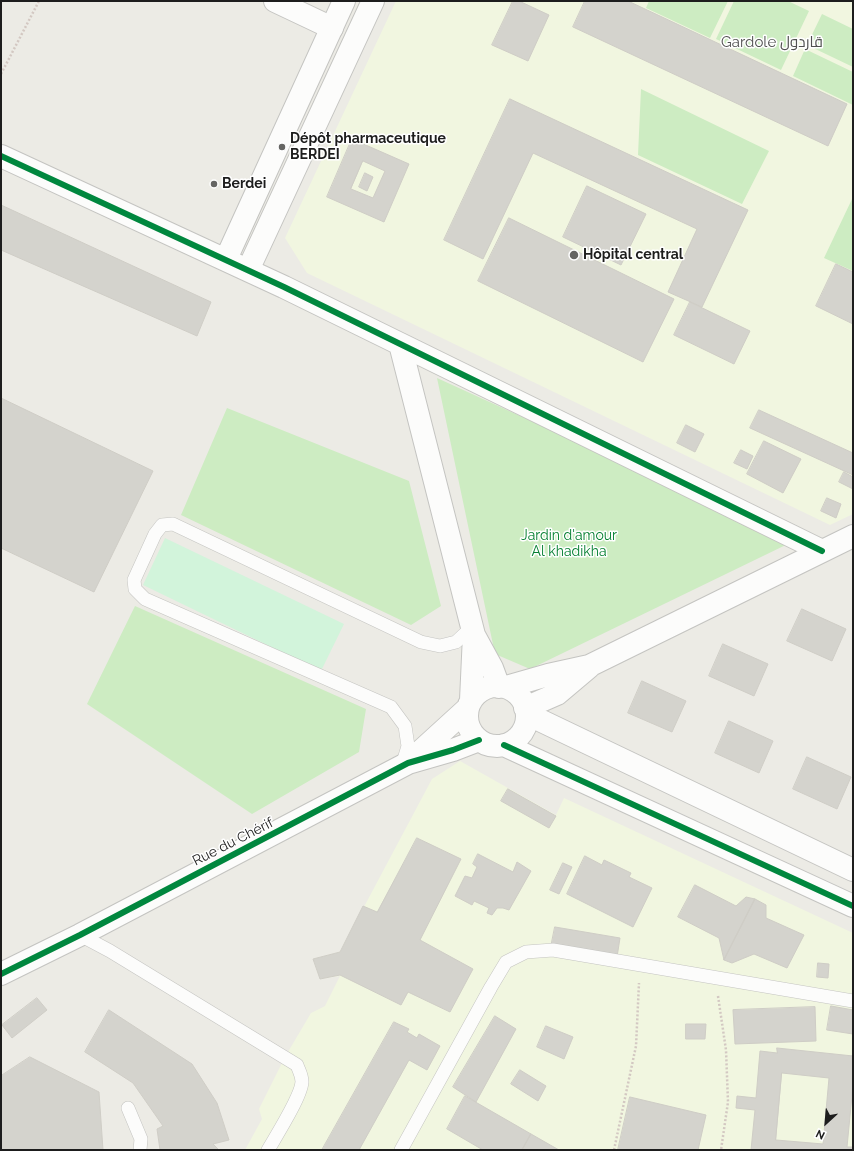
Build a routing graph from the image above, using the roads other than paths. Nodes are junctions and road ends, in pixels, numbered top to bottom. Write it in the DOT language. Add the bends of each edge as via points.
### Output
graph roads {
  1 [pos="275,1"];
  2 [pos="344,1"];
  3 [pos="372,1"];
  4 [pos="332,28"];
  5 [pos="3,161"];
  6 [pos="226,259"];
  7 [pos="248,270"];
  8 [pos="400,344"];
  9 [pos="853,536"];
  10 [pos="822,551"];
  11 [pos="473,631"];
  12 [pos="589,666"];
  13 [pos="503,687"];
  14 [pos="469,704"];
  15 [pos="526,711"];
  16 [pos="479,740"];
  17 [pos="504,745"];
  18 [pos="405,764"];
  19 [pos="853,870"];
  20 [pos="853,906"];
  21 [pos="80,935"];
  22 [pos="1,974"];
  23 [pos="853,1001"];
  24 [pos="128,1108"];
  25 [pos="140,1150"];
  26 [pos="268,1150"];
  27 [pos="400,1150"];
  1 -- 4 [label="street"];
  2 -- 4 [label="street"];
  3 -- 7 [label="street"];
  4 -- 6 [label="street"];
  5 -- 6 [label="street"];
  6 -- 7 [label="street"];
  7 -- 8 [label="street"];
  8 -- 10 [label="street"];
  8 -- 11 [label="street"];
  9 -- 10 [label="street"];
  10 -- 12 [label="street"];
  11 -- 13 [label="street"];
  11 -- 14 [label="street"];
  11 -- 18 [label="lane" via="456,642 440,646 421,642 173,524 162,525 155,534 134,580 135,589 145,598 391,707 405,726 408,746"];
  12 -- 13 [label="street"];
  12 -- 15 [label="street" via="557,694"];
  13 -- 14 [label="street" via="485,688 477,693"];
  13 -- 15 [label="street" via="518,694"];
  14 -- 16 [label="street" via="468,726"];
  14 -- 18 [label="street, Rue du Chérif"];
  15 -- 17 [label="street" via="526,725 521,734 514,741"];
  15 -- 19 [label="street"];
  16 -- 17 [label="street" via="495,746"];
  16 -- 18 [label="street, Rue du Chérif"];
  17 -- 20 [label="street"];
  18 -- 21 [label="street, Rue du Chérif"];
  21 -- 22 [label="street, Rue du Chérif"];
  21 -- 26 [label="lane" via="297,1064 302,1084"];
  23 -- 27 [label="lane" via="553,950 526,952 506,962 490,987"];
  24 -- 25 [label="lane" via="141,1139"];
}
